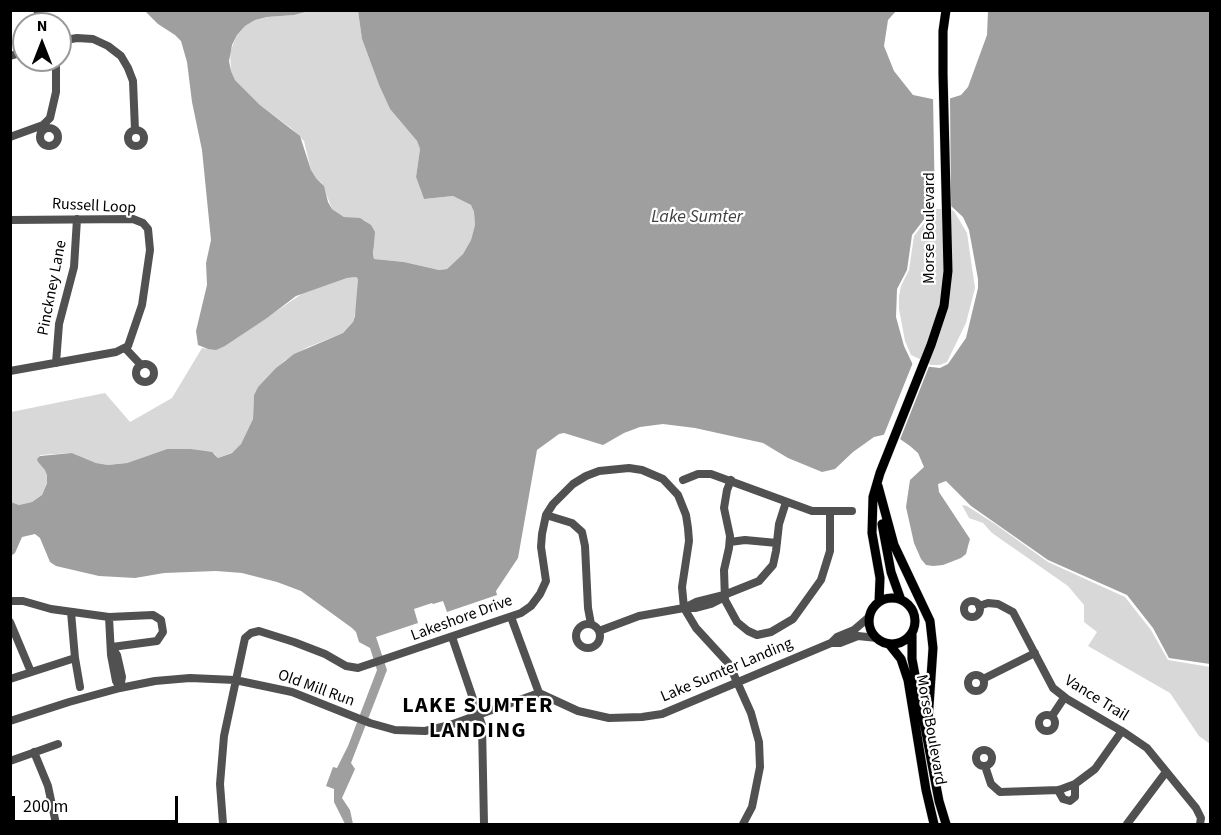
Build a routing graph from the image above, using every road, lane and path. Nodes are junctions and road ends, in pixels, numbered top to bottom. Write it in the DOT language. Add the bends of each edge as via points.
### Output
graph roads {
  1 [pos="940,10"];
  2 [pos="946,10"];
  3 [pos="943,31"];
  4 [pos="72,39"];
  5 [pos="57,72"];
  6 [pos="135,130"];
  7 [pos="10,137"];
  8 [pos="77,219"];
  9 [pos="10,220"];
  10 [pos="125,348"];
  11 [pos="56,363"];
  12 [pos="141,365"];
  13 [pos="10,371"];
  14 [pos="683,480"];
  15 [pos="731,480"];
  16 [pos="878,484"];
  17 [pos="786,502"];
  18 [pos="881,502"];
  19 [pos="852,511"];
  20 [pos="830,512"];
  21 [pos="546,515"];
  22 [pos="730,542"];
  23 [pos="777,543"];
  24 [pos="724,595"];
  25 [pos="901,600"];
  26 [pos="10,601"];
  27 [pos="879,602"];
  28 [pos="980,606"];
  29 [pos="684,608"];
  30 [pos="71,612"];
  31 [pos="109,617"];
  32 [pos="511,617"];
  33 [pos="869,617"];
  34 [pos="10,622"];
  35 [pos="591,624"];
  36 [pos="599,631"];
  37 [pos="912,633"];
  38 [pos="452,637"];
  39 [pos="877,638"];
  40 [pos="831,643"];
  41 [pos="889,644"];
  42 [pos="112,647"];
  43 [pos="1035,653"];
  44 [pos="75,658"];
  45 [pos="31,672"];
  46 [pos="10,679"];
  47 [pos="983,679"];
  48 [pos="235,680"];
  49 [pos="738,682"];
  50 [pos="80,687"];
  51 [pos="120,688"];
  52 [pos="539,693"];
  53 [pos="1064,698"];
  54 [pos="479,715"];
  55 [pos="1052,716"];
  56 [pos="10,721"];
  57 [pos="1122,731"];
  58 [pos="927,736"];
  59 [pos="58,744"];
  60 [pos="34,752"];
  61 [pos="10,761"];
  62 [pos="985,766"];
  63 [pos="1167,772"];
  64 [pos="1076,784"];
  65 [pos="1058,790"];
  66 [pos="56,825"];
  67 [pos="223,825"];
  68 [pos="484,825"];
  69 [pos="743,825"];
  70 [pos="934,825"];
  71 [pos="946,825"];
  72 [pos="1127,825"];
  73 [pos="1200,825"];
  1 -- 3 [label="main road, Morse Boulevard"];
  2 -- 3 [label="main road, Morse Boulevard"];
  3 -- 16 [label="main road, Morse Boulevard" via="948,272 944,306"];
  4 -- 6 [label="street" via="93,39 121,56 133,81"];
  5 -- 7 [label="street" via="55,102 44,127"];
  8 -- 9 [label="street, Russell Loop"];
  8 -- 10 [label="street, Russell Loop" via="133,219 143,223 149,233 149,267 142,305"];
  8 -- 11 [label="street, Pinckney Lane" via="74,267 58,324"];
  10 -- 11 [label="street"];
  10 -- 12 [label="street"];
  11 -- 13 [label="street"];
  14 -- 15 [label="street" via="703,473"];
  15 -- 17 [label="street"];
  15 -- 22 [label="street" via="724,508"];
  16 -- 18 [label="main road, Morse Boulevard"];
  16 -- 27 [label="main road, Morse Boulevard" via="873,497 872,533 880,578"];
  17 -- 20 [label="street" via="812,511"];
  17 -- 23 [label="street"];
  18 -- 25 [label="main road, Morse Boulevard" via="891,572"];
  18 -- 58 [label="main road, Morse Boulevard" via="894,545 930,621 933,648"];
  19 -- 20 [label="street"];
  20 -- 24 [label="street" via="830,551 824,573 798,614 787,624 767,634 753,633 733,617"];
  21 -- 29 [label="street, Lakeshore Drive" via="573,484 599,471 629,468 663,479 678,495 686,515 689,541 682,587"];
  21 -- 32 [label="street, Lakeshore Drive" via="541,547 546,581 531,606"];
  21 -- 35 [label="street" via="582,532"];
  22 -- 23 [label="street"];
  22 -- 24 [label="street"];
  23 -- 24 [label="street" via="773,565 764,577"];
  24 -- 29 [label="street"];
  25 -- 27 [label="main road" via="888,598"];
  25 -- 37 [label="main road" via="912,608 915,616"];
  26 -- 30 [label="street"];
  27 -- 33 [label="main road"];
  28 -- 43 [label="street, Vance Trail" via="998,603 1009,609"];
  29 -- 36 [label="street" via="639,616"];
  29 -- 49 [label="street" via="696,628 729,664"];
  30 -- 31 [label="street"];
  30 -- 44 [label="street"];
  31 -- 42 [label="street"];
  31 -- 42 [label="street" via="153,615 161,620 163,632 157,641"];
  32 -- 38 [label="street, Lakeshore Drive"];
  32 -- 52 [label="street"];
  33 -- 39 [label="main road"];
  33 -- 40 [label="street, Lake Sumter Landing"];
  34 -- 45 [label="street"];
  35 -- 36 [label="street"];
  35 -- 36 [label="street" via="578,630 580,644 594,645 599,640"];
  37 -- 41 [label="main road" via="898,644"];
  37 -- 58 [label="main road, Morse Boulevard" via="912,659"];
  38 -- 48 [label="street, Lakeshore Drive" via="358,668 259,631 245,638"];
  38 -- 54 [label="street"];
  39 -- 40 [label="street, Lake Sumter Landing" via="858,636"];
  39 -- 41 [label="main road"];
  40 -- 49 [label="street, Lake Sumter Landing"];
  41 -- 70 [label="main road, Morse Boulevard" via="901,659 908,680"];
  42 -- 51 [label="street"];
  43 -- 47 [label="street"];
  43 -- 53 [label="street, Vance Trail" via="1053,688"];
  44 -- 45 [label="street"];
  44 -- 50 [label="street"];
  45 -- 46 [label="street"];
  48 -- 51 [label="street, Old Mill Run" via="190,678"];
  48 -- 54 [label="street, Old Mill Run" via="292,692 395,730 425,731"];
  48 -- 67 [label="street" via="222,758"];
  49 -- 52 [label="street, Lake Sumter Landing" via="675,709 642,717 593,716"];
  49 -- 69 [label="street" via="759,742 760,767 752,807"];
  51 -- 56 [label="street, Old Mill Run"];
  52 -- 54 [label="street, Old Mill Run"];
  53 -- 55 [label="street"];
  53 -- 57 [label="street, Vance Trail"];
  54 -- 68 [label="street" via="484,736"];
  57 -- 63 [label="street, Vance Trail" via="1147,748"];
  57 -- 64 [label="street" via="1095,769"];
  58 -- 71 [label="main road, Morse Boulevard"];
  59 -- 60 [label="street"];
  60 -- 61 [label="street"];
  60 -- 66 [label="street" via="48,786"];
  62 -- 65 [label="street" via="991,784 1000,792"];
  63 -- 72 [label="street"];
  63 -- 73 [label="street, Vance Trail" via="1196,808"];
  64 -- 65 [label="street"];
  64 -- 65 [label="street" via="1076,796 1070,801 1063,800"];
}
